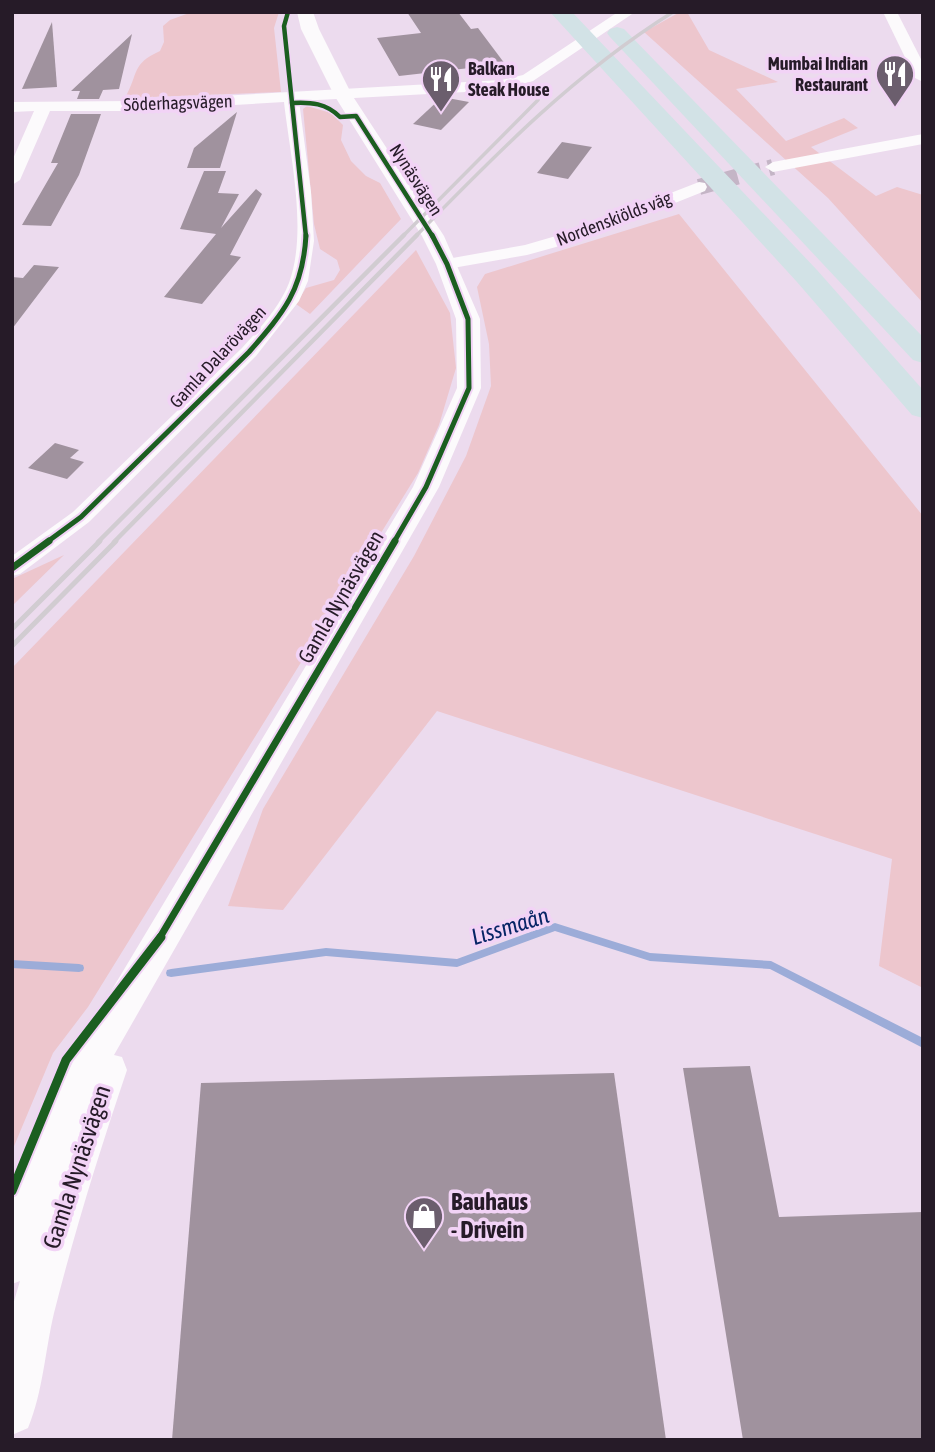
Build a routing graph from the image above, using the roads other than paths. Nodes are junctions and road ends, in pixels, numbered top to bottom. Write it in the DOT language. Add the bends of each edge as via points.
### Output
graph roads {
  1 [pos="305,12"];
  2 [pos="595,12"];
  3 [pos="628,12"];
  4 [pos="890,12"];
  5 [pos="567,19"];
  6 [pos="923,78"];
  7 [pos="343,95"];
  8 [pos="291,98"];
  9 [pos="12,107"];
  10 [pos="44,107"];
  11 [pos="923,139"];
  12 [pos="773,167"];
  13 [pos="12,180"];
  14 [pos="699,187"];
  15 [pos="447,264"];
  16 [pos="923,354"];
  17 [pos="923,409"];
  18 [pos="12,544"];
  19 [pos="35,554"];
  20 [pos="12,568"];
  21 [pos="167,929"];
  22 [pos="12,1263"];
  23 [pos="12,1412"];
  1 -- 7 [label="street, Nynäsvägen"];
  2 -- 16 [label="highway"];
  3 -- 7 [label="street, Söderhagsvägen" via="528,78 502,85"];
  4 -- 6 [label="street"];
  5 -- 17 [label="highway" via="807,276"];
  7 -- 8 [label="street, Söderhagsvägen"];
  7 -- 15 [label="street, Nynäsvägen"];
  8 -- 10 [label="street, Söderhagsvägen"];
  8 -- 19 [label="street, Gamla Dalarövägen" via="306,233 300,280 292,296 249,352 81,517"];
  9 -- 10 [label="street, Söderhagsvägen"];
  10 -- 13 [label="street"];
  11 -- 12 [label="street"];
  14 -- 15 [label="street, Nordenskiölds väg" via="579,235"];
  15 -- 21 [label="street, Gamla Nynäsvägen" via="468,319 469,388 426,487"];
  18 -- 19 [label="street"];
  19 -- 20 [label="street, Gamla Dalarövägen"];
  21 -- 22 [label="street, Gamla Nynäsvägen" via="102,1040 48,1156"];
  21 -- 23 [label="street, Gamla Nynäsvägen" via="117,1045 71,1174 32,1315"];
}
